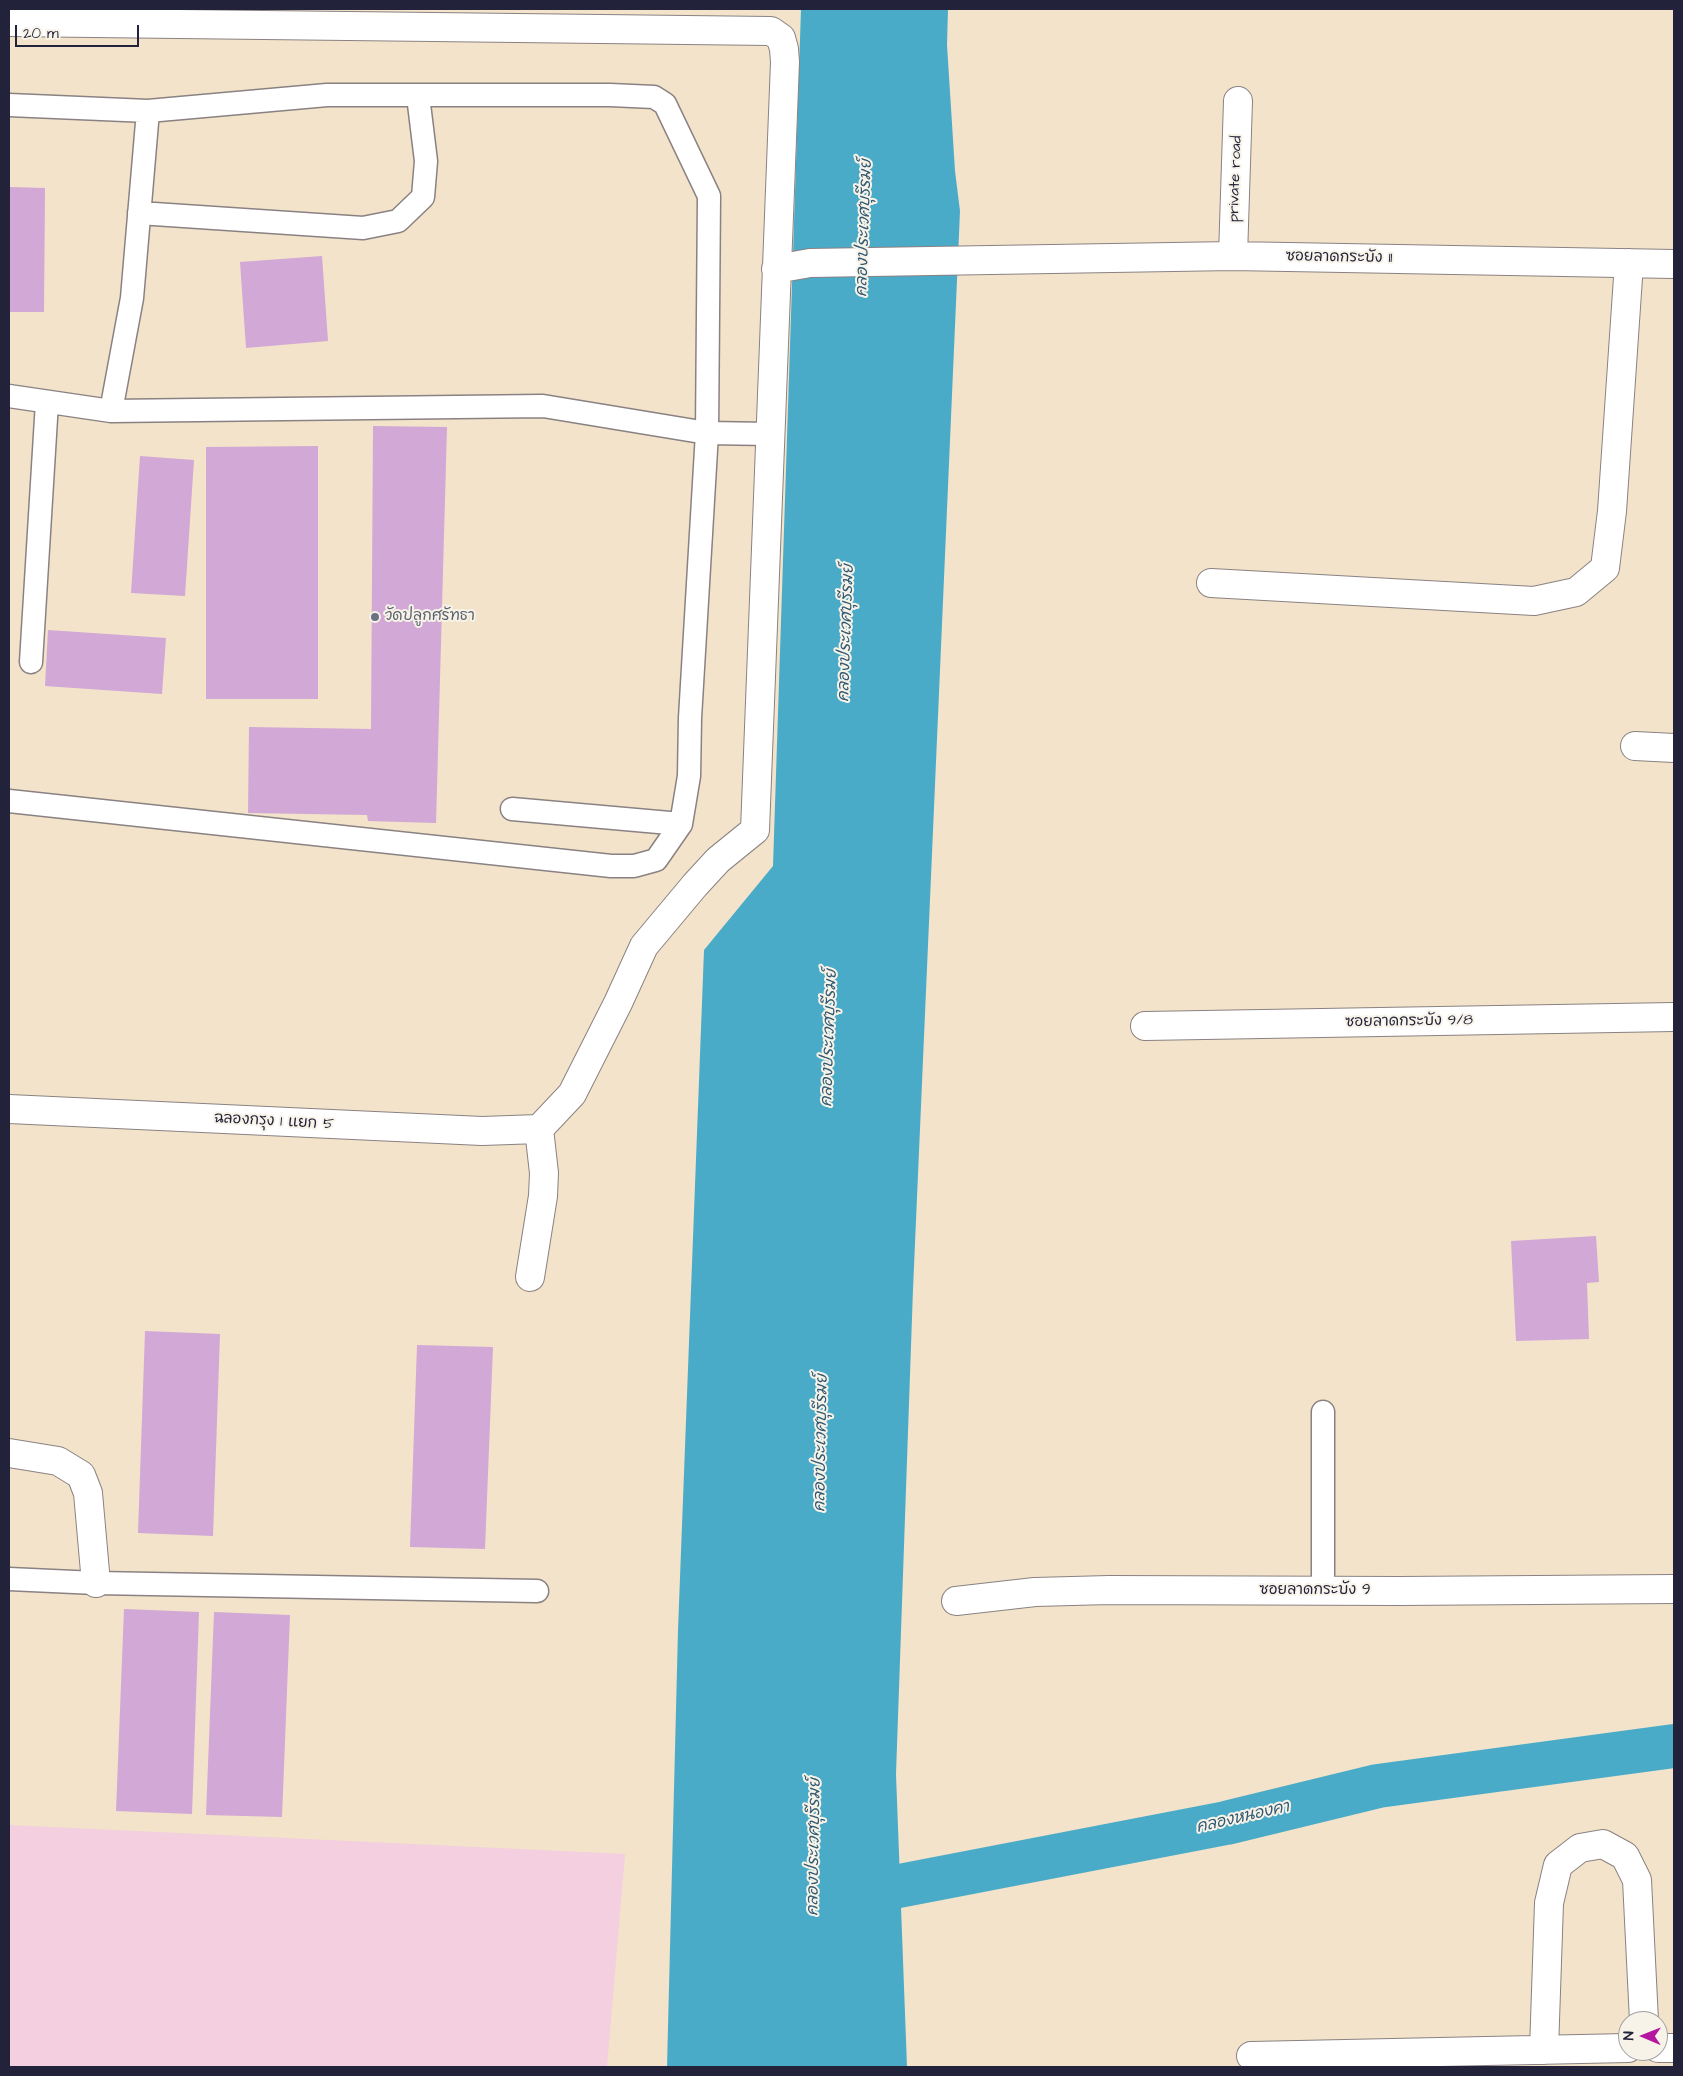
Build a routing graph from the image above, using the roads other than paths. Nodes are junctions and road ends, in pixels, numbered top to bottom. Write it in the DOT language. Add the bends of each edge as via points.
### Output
graph roads {
  1 [pos="9,22"];
  2 [pos="418,96"];
  3 [pos="1238,101"];
  4 [pos="9,105"];
  5 [pos="148,111"];
  6 [pos="139,212"];
  7 [pos="1233,256"];
  8 [pos="1629,263"];
  9 [pos="1674,264"];
  10 [pos="776,269"];
  11 [pos="9,396"];
  12 [pos="47,402"];
  13 [pos="111,411"];
  14 [pos="707,432"];
  15 [pos="770,434"];
  16 [pos="1211,583"];
  17 [pos="31,662"];
  18 [pos="1634,746"];
  19 [pos="1674,748"];
  20 [pos="9,801"];
  21 [pos="512,809"];
  22 [pos="681,824"];
  23 [pos="1674,1017"];
  24 [pos="1144,1026"];
  25 [pos="9,1110"];
  26 [pos="539,1129"];
  27 [pos="530,1276"];
  28 [pos="1323,1412"];
  29 [pos="9,1454"];
  30 [pos="9,1579"];
  31 [pos="96,1583"];
  32 [pos="1674,1589"];
  33 [pos="537,1591"];
  34 [pos="1323,1591"];
  35 [pos="956,1602"];
  36 [pos="1644,2011"];
  37 [pos="1618,2048"];
  38 [pos="1544,2050"];
  39 [pos="1251,2056"];
  1 -- 10 [label="street" via="771,31 781,38 785,62"];
  2 -- 5 [label="lane" via="327,95"];
  2 -- 6 [label="lane" via="426,162 423,198 398,221 363,228"];
  2 -- 14 [label="lane" via="610,95 654,98 665,104 709,196"];
  3 -- 7 [label="street, private road"];
  4 -- 5 [label="lane"];
  5 -- 6 [label="lane"];
  6 -- 13 [label="lane" via="132,298"];
  7 -- 8 [label="street, ซอยลาดกระบัง 11"];
  7 -- 10 [label="street, ซอยลาดกระบัง 11" via="810,263"];
  8 -- 9 [label="street, ซอยลาดกระบัง 11"];
  8 -- 16 [label="street" via="1612,511 1605,568 1576,592 1534,601"];
  10 -- 15 [label="street"];
  11 -- 12 [label="lane"];
  12 -- 13 [label="lane"];
  12 -- 17 [label="lane"];
  13 -- 14 [label="lane" via="543,406"];
  14 -- 15 [label="lane"];
  14 -- 22 [label="lane" via="689,776"];
  15 -- 26 [label="street" via="755,830 695,884 644,946 572,1094"];
  18 -- 19 [label="street"];
  20 -- 22 [label="lane" via="611,866 634,866 656,860"];
  21 -- 22 [label="lane"];
  23 -- 24 [label="street, ซอยลาดกระบัง 9/8"];
  25 -- 26 [label="street, ฉลองกรุง 1 แยก 5" via="482,1131"];
  26 -- 27 [label="street" via="544,1173"];
  28 -- 34 [label="lane"];
  29 -- 31 [label="street" via="58,1461 80,1476 88,1493"];
  30 -- 31 [label="lane"];
  31 -- 33 [label="lane"];
  32 -- 34 [label="street, ซอยลาดกระบัง 9"];
  34 -- 35 [label="street, ซอยลาดกระบัง 9" via="1035,1592"];
  36 -- 38 [label="street" via="1637,1880 1625,1856 1603,1844 1580,1848 1558,1865 1549,1903"];
  37 -- 38 [label="street"];
  38 -- 39 [label="street"];
}
